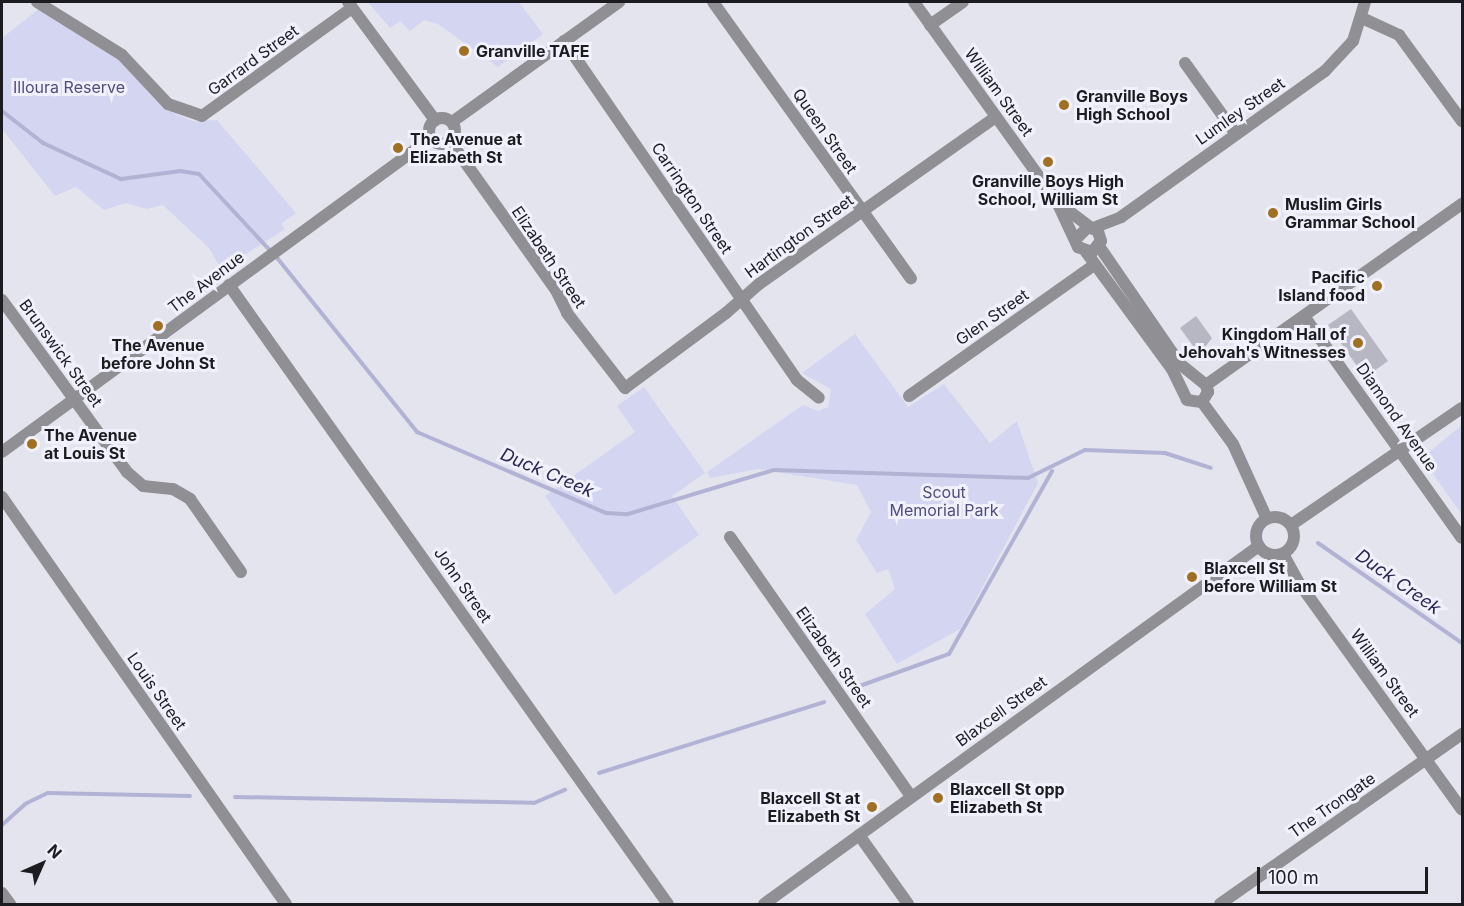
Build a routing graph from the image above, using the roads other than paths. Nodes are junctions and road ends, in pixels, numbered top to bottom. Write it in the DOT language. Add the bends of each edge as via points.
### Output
graph roads {
  1 [pos="37,2"];
  2 [pos="619,2"];
  3 [pos="713,2"];
  4 [pos="914,2"];
  5 [pos="963,2"];
  6 [pos="1365,2"];
  7 [pos="350,5"];
  8 [pos="1362,18"];
  9 [pos="930,25"];
  10 [pos="564,41"];
  11 [pos="1185,63"];
  12 [pos="996,117"];
  13 [pos="435,120"];
  14 [pos="1462,121"];
  15 [pos="452,122"];
  16 [pos="1236,134"];
  17 [pos="431,138"];
  18 [pos="450,141"];
  19 [pos="1057,202"];
  20 [pos="1462,204"];
  21 [pos="861,211"];
  22 [pos="1121,217"];
  23 [pos="1091,228"];
  24 [pos="1076,239"];
  25 [pos="1100,243"];
  26 [pos="1086,252"];
  27 [pos="1094,265"];
  28 [pos="911,279"];
  29 [pos="230,285"];
  30 [pos="741,299"];
  31 [pos="2,300"];
  32 [pos="1304,316"];
  33 [pos="1201,382"];
  34 [pos="625,388"];
  35 [pos="1184,392"];
  36 [pos="909,396"];
  37 [pos="819,398"];
  38 [pos="74,400"];
  39 [pos="1202,402"];
  40 [pos="1462,408"];
  41 [pos="1400,451"];
  42 [pos="2,452"];
  43 [pos="2,497"];
  44 [pos="1267,519"];
  45 [pos="1291,525"];
  46 [pos="730,537"];
  47 [pos="1462,538"];
  48 [pos="1259,546"];
  49 [pos="1283,554"];
  50 [pos="241,572"];
  51 [pos="1462,734"];
  52 [pos="1427,759"];
  53 [pos="911,796"];
  54 [pos="1462,810"];
  55 [pos="859,835"];
  56 [pos="2,893"];
  57 [pos="10,904"];
  58 [pos="286,904"];
  59 [pos="668,904"];
  60 [pos="764,904"];
  61 [pos="908,904"];
  62 [pos="1220,904"];
  1 -- 7 [label="street, Garrard Street" via="122,55 168,104 202,116"];
  2 -- 10 [label="street"];
  3 -- 21 [label="street, Queen Street"];
  4 -- 9 [label="street, William Street"];
  5 -- 9 [label="street"];
  6 -- 8 [label="street, Lumley Street"];
  7 -- 13 [label="street"];
  8 -- 14 [label="street" via="1399,35"];
  8 -- 16 [label="street, Lumley Street" via="1353,41 1336,61"];
  9 -- 12 [label="street, William Street"];
  10 -- 15 [label="street"];
  10 -- 30 [label="street, Carrington Street"];
  11 -- 16 [label="street"];
  12 -- 19 [label="street, William Street"];
  12 -- 21 [label="street, Hartington Street"];
  13 -- 15 [label="street"];
  13 -- 17 [label="street" via="429,127"];
  15 -- 18 [label="street" via="455,130"];
  16 -- 22 [label="street, Lumley Street"];
  17 -- 18 [label="street" via="441,144"];
  17 -- 29 [label="street, The Avenue"];
  18 -- 34 [label="street, Elizabeth Street" via="556,290 572,320"];
  19 -- 23 [label="street, William Street"];
  19 -- 24 [label="street, William Street"];
  20 -- 32 [label="street"];
  21 -- 28 [label="street, Queen Street"];
  21 -- 30 [label="street, Hartington Street"];
  22 -- 23 [label="street, Lumley Street"];
  22 -- 25 [label="street, Lumley Street"];
  23 -- 24 [label="street, Lumley Street" via="1082,229"];
  23 -- 25 [label="street"];
  24 -- 26 [label="street, William Street"];
  25 -- 26 [label="street"];
  25 -- 33 [label="street" via="1180,364"];
  26 -- 27 [label="street"];
  27 -- 35 [label="street" via="1168,363"];
  27 -- 36 [label="street, Glen Street"];
  29 -- 38 [label="street, The Avenue"];
  29 -- 59 [label="street, John Street"];
  30 -- 34 [label="street, Hartington Street"];
  30 -- 37 [label="street, Carrington Street" via="797,380"];
  31 -- 38 [label="street, Brunswick Street"];
  32 -- 33 [label="street"];
  32 -- 41 [label="street, Diamond Avenue"];
  33 -- 35 [label="street" via="1189,381"];
  33 -- 39 [label="street" via="1208,392"];
  35 -- 39 [label="street" via="1190,402"];
  38 -- 42 [label="street, The Avenue"];
  38 -- 50 [label="street, Brunswick Street" via="143,486 173,489 190,499"];
  39 -- 44 [label="street" via="1233,444"];
  40 -- 41 [label="street"];
  41 -- 45 [label="street"];
  41 -- 47 [label="street, Diamond Avenue"];
  43 -- 58 [label="street, Louis Street"];
  44 -- 45 [label="street" via="1279,517"];
  44 -- 48 [label="street" via="1256,532"];
  45 -- 49 [label="street" via="1294,542"];
  46 -- 53 [label="street, Elizabeth Street"];
  48 -- 49 [label="street" via="1270,555"];
  48 -- 53 [label="street, Blaxcell Street"];
  49 -- 52 [label="street, William Street" via="1299,583"];
  51 -- 52 [label="street, The Trongate"];
  52 -- 54 [label="street, William Street"];
  52 -- 62 [label="street, The Trongate"];
  53 -- 55 [label="street, Blaxcell Street"];
  55 -- 60 [label="street, Blaxcell Street"];
  55 -- 61 [label="street"];
  56 -- 57 [label="street"];
}
